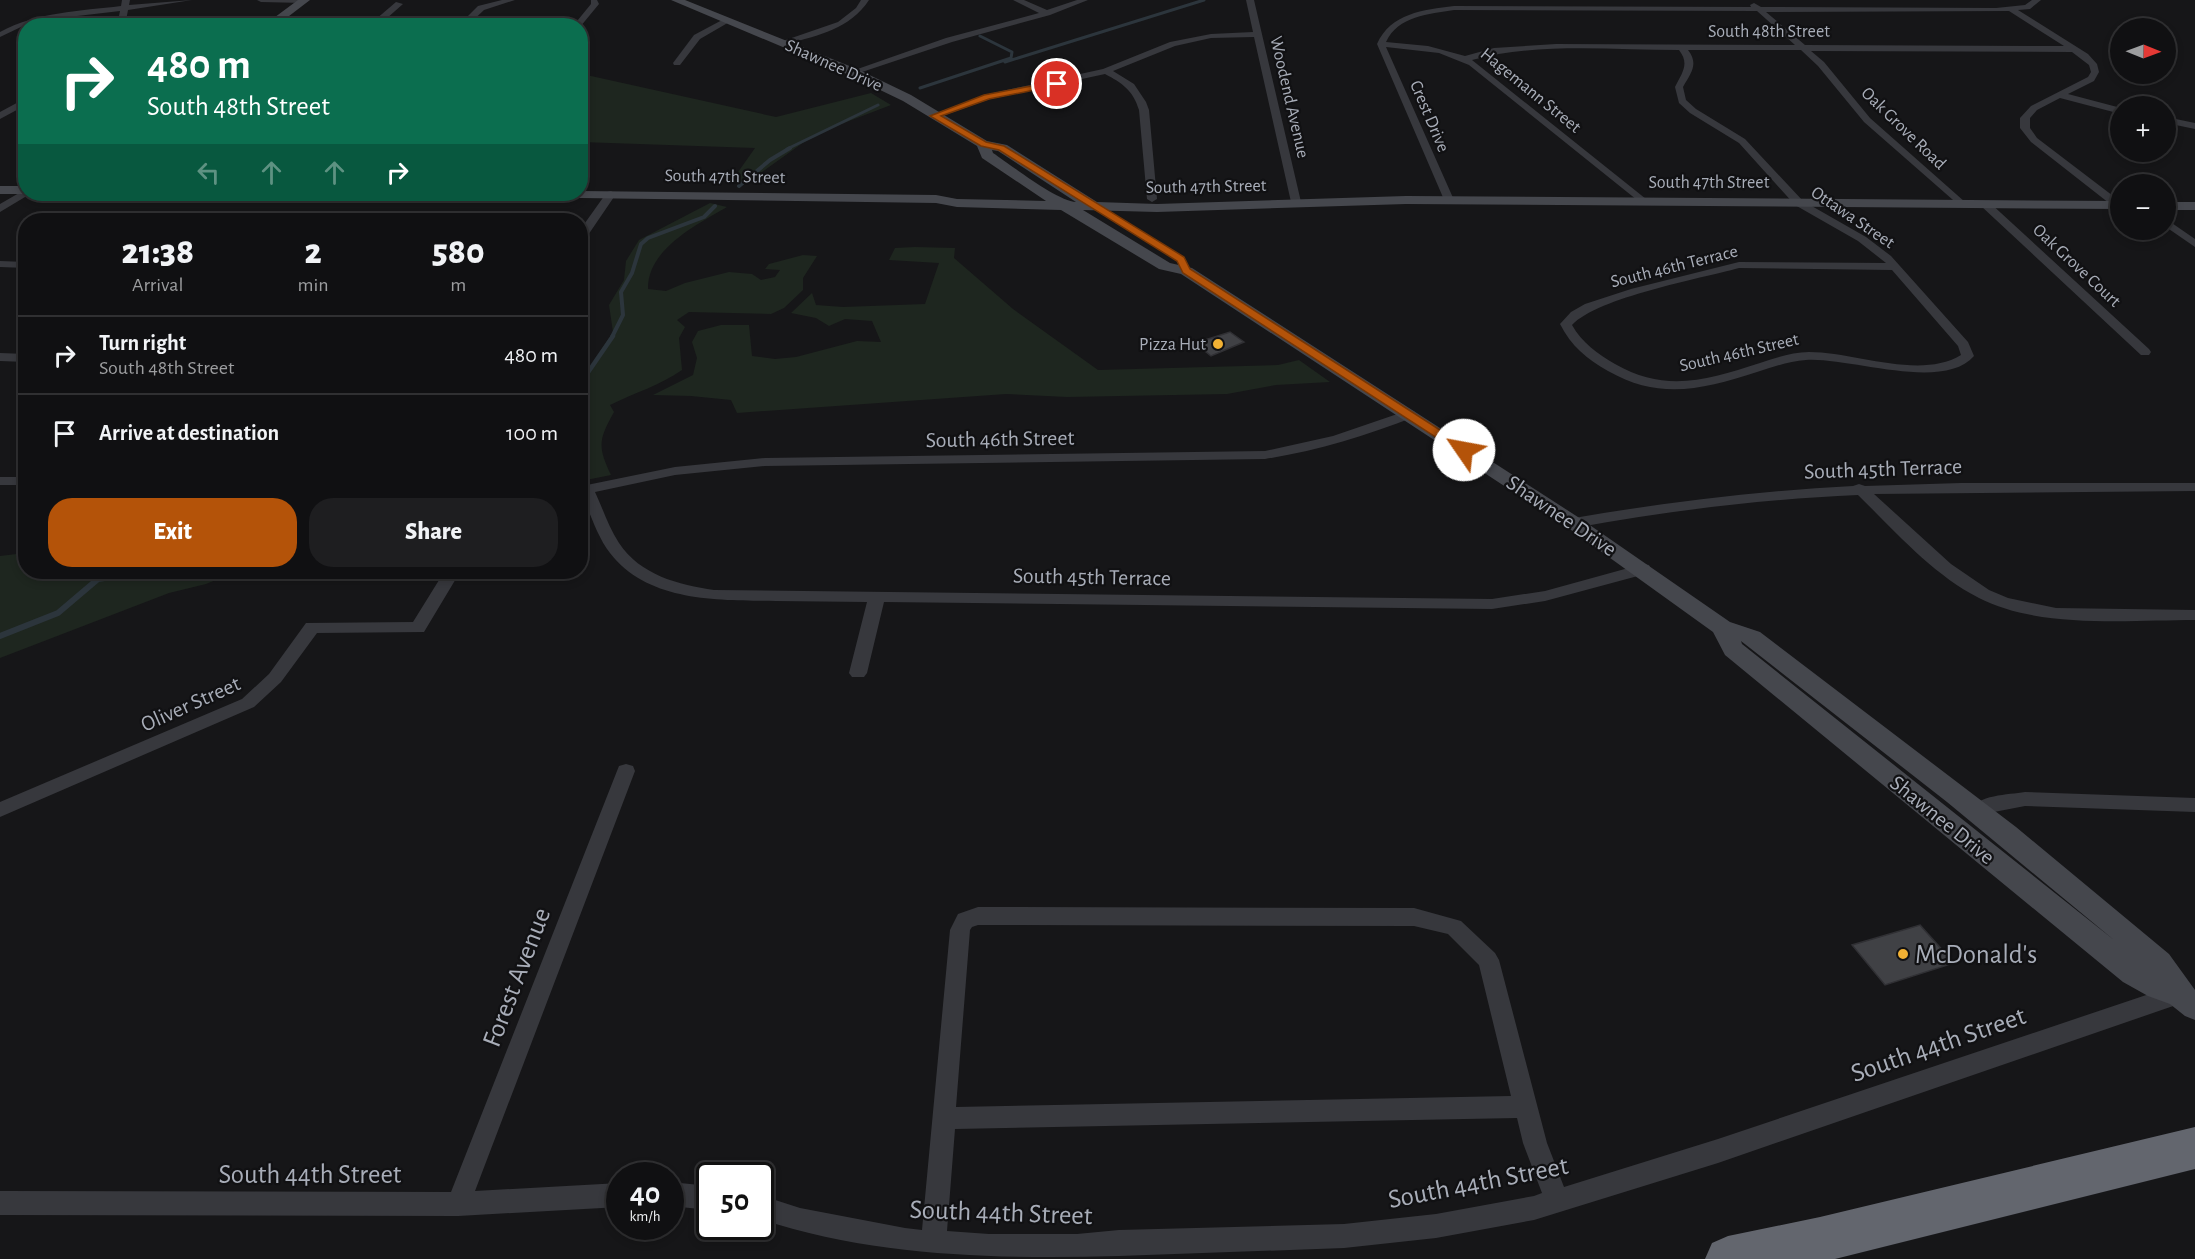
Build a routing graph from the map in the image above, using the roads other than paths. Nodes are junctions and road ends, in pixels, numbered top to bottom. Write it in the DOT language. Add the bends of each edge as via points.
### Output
graph roads {
  1 [pos="188,0"];
  2 [pos="261,0"];
  3 [pos="305,0"];
  4 [pos="511,0"];
  5 [pos="595,0"];
  6 [pos="676,0"];
  7 [pos="865,0"];
  8 [pos="1017,0"];
  9 [pos="1084,0"];
  10 [pos="1250,0"];
  11 [pos="1749,0"];
  12 [pos="2037,0"];
  13 [pos="125,4"];
  14 [pos="399,4"];
  15 [pos="1758,8"];
  16 [pos="2011,9"];
  17 [pos="1047,13"];
  18 [pos="44,18"];
  19 [pos="279,18"];
  20 [pos="382,18"];
  21 [pos="470,18"];
  22 [pos="584,18"];
  23 [pos="727,21"];
  24 [pos="18,27"];
  25 [pos="1259,34"];
  26 [pos="0,35"];
  27 [pos="784,42"];
  28 [pos="1381,44"];
  29 [pos="1682,48"];
  30 [pos="1803,48"];
  31 [pos="2074,49"];
  32 [pos="1465,59"];
  33 [pos="677,63"];
  34 [pos="1106,71"];
  35 [pos="853,72"];
  36 [pos="2059,95"];
  37 [pos="18,106"];
  38 [pos="2110,108"];
  39 [pos="0,116"];
  40 [pos="934,116"];
  41 [pos="2176,122"];
  42 [pos="2195,126"];
  43 [pos="984,144"];
  44 [pos="1023,180"];
  45 [pos="0,190"];
  46 [pos="18,191"];
  47 [pos="588,194"];
  48 [pos="610,194"];
  49 [pos="18,197"];
  50 [pos="1000,197"];
  51 [pos="1050,197"];
  52 [pos="1080,198"];
  53 [pos="2110,198"];
  54 [pos="936,199"];
  55 [pos="1449,201"];
  56 [pos="1642,201"];
  57 [pos="1296,202"];
  58 [pos="1154,203"];
  59 [pos="1799,203"];
  60 [pos="1961,204"];
  61 [pos="1985,204"];
  62 [pos="2110,205"];
  63 [pos="2176,206"];
  64 [pos="2195,206"];
  65 [pos="1066,207"];
  66 [pos="1094,207"];
  67 [pos="0,209"];
  68 [pos="1132,221"];
  69 [pos="588,227"];
  70 [pos="2176,230"];
  71 [pos="2195,244"];
  72 [pos="0,264"];
  73 [pos="18,265"];
  74 [pos="1894,267"];
  75 [pos="1186,271"];
  76 [pos="2145,352"];
  77 [pos="0,357"];
  78 [pos="18,358"];
  79 [pos="1954,365"];
  80 [pos="1639,381"];
  81 [pos="1409,414"];
  82 [pos="0,481"];
  83 [pos="18,481"];
  84 [pos="2195,487"];
  85 [pos="1859,488"];
  86 [pos="588,489"];
  87 [pos="588,491"];
  88 [pos="1574,522"];
  89 [pos="1643,569"];
  90 [pos="448,579"];
  91 [pos="877,596"];
  92 [pos="2195,615"];
  93 [pos="1722,627"];
  94 [pos="858,673"];
  95 [pos="1829,697"];
  96 [pos="1806,708"];
  97 [pos="626,771"];
  98 [pos="2195,805"];
  99 [pos="0,810"];
  100 [pos="1978,812"];
  101 [pos="1955,829"];
  102 [pos="2187,1000"];
  103 [pos="1526,1107"];
  104 [pos="944,1118"];
  105 [pos="2195,1148"];
  106 [pos="606,1196"];
  107 [pos="1556,1199"];
  108 [pos="0,1203"];
  109 [pos="458,1204"];
  110 [pos="774,1212"];
  111 [pos="933,1244"];
  112 [pos="1728,1259"];
  1 -- 13 [label="street"];
  2 -- 3 [label="street"];
  3 -- 19 [label="main road"];
  4 -- 21 [label="street" via="481,8"];
  5 -- 22 [label="street"];
  6 -- 23 [label="main road, Shawnee Drive"];
  7 -- 27 [label="street" via="861,9 846,20"];
  8 -- 17 [label="street"];
  9 -- 17 [label="street"];
  10 -- 25 [label="street, Woodend Avenue"];
  11 -- 15 [label="street, Oak Grove Road"];
  12 -- 16 [label="street" via="2027,7"];
  13 -- 18 [label="street"];
  14 -- 20 [label="street"];
  15 -- 16 [label="street"];
  15 -- 28 [label="street" via="1454,8 1397,22 1385,32"];
  15 -- 30 [label="street, Oak Grove Road"];
  16 -- 31 [label="street"];
  17 -- 35 [label="street"];
  23 -- 27 [label="main road, Shawnee Drive"];
  23 -- 33 [label="street" via="698,37"];
  24 -- 26 [label="street"];
  25 -- 34 [label="street" via="1211,36 1173,44"];
  25 -- 57 [label="street, Woodend Avenue"];
  27 -- 35 [label="main road, Shawnee Drive"];
  28 -- 32 [label="street, Hagemann Street" via="1416,46"];
  28 -- 55 [label="street, Crest Drive"];
  29 -- 30 [label="street, South 48th Street"];
  29 -- 32 [label="street, South 48th Street" via="1527,48"];
  29 -- 59 [label="street, Ottawa Street" via="1690,67 1679,87 1683,101 1742,141"];
  30 -- 31 [label="street, South 48th Street"];
  30 -- 60 [label="street, Oak Grove Road" via="1834,78 1867,120"];
  31 -- 36 [label="street" via="2093,64 2095,72 2091,79"];
  32 -- 56 [label="street, Hagemann Street"];
  34 -- 40 [label="street" via="987,97"];
  34 -- 58 [label="street" via="1129,84 1140,97"];
  35 -- 40 [label="main road, Shawnee Drive"];
  36 -- 38 [label="street"];
  36 -- 53 [label="street" via="2034,108 2025,118 2025,129"];
  37 -- 39 [label="street"];
  40 -- 43 [label="main road, Shawnee Drive"];
  41 -- 42 [label="street"];
  43 -- 44 [label="main road, Shawnee Drive" via="987,155"];
  43 -- 52 [label="main road, Shawnee Drive" via="1002,148"];
  44 -- 50 [label="main road" via="1023,187 1015,194"];
  44 -- 51 [label="main road, Shawnee Drive"];
  45 -- 46 [label="main road"];
  47 -- 48 [label="main road, South 47th Street"];
  48 -- 54 [label="main road, South 47th Street"];
  48 -- 69 [label="street"];
  49 -- 67 [label="street"];
  50 -- 51 [label="main road, South 47th Street"];
  50 -- 54 [label="main road, South 47th Street"];
  51 -- 52 [label="main road, South 47th Street"];
  51 -- 65 [label="main road, Shawnee Drive"];
  52 -- 58 [label="main road, South 47th Street"];
  52 -- 66 [label="main road, Shawnee Drive"];
  54 -- 65 [label="main road, South 47th Street"];
  55 -- 56 [label="main road, South 47th Street"];
  55 -- 57 [label="main road, South 47th Street"];
  56 -- 59 [label="main road, South 47th Street"];
  57 -- 58 [label="main road, South 47th Street" via="1232,206"];
  58 -- 66 [label="main road, South 47th Street"];
  58 -- 68 [label="main road"];
  59 -- 60 [label="main road, South 47th Street"];
  59 -- 74 [label="street, Ottawa Street" via="1862,239"];
  60 -- 61 [label="main road, South 47th Street"];
  61 -- 62 [label="main road, South 47th Street"];
  61 -- 76 [label="street, Oak Grove Court"];
  63 -- 64 [label="main road"];
  65 -- 66 [label="main road, South 47th Street"];
  65 -- 75 [label="main road, Shawnee Drive" via="1165,266"];
  66 -- 75 [label="main road, Shawnee Drive" via="1180,259"];
  70 -- 71 [label="street"];
  72 -- 73 [label="street"];
  74 -- 79 [label="street, Ottawa Street" via="1964,345 1968,356"];
  74 -- 80 [label="street, South 46th Terrace" via="1739,265 1612,299 1589,307 1566,324 1583,350 1627,378"];
  75 -- 81 [label="main road, Shawnee Drive"];
  77 -- 78 [label="street"];
  79 -- 80 [label="street, South 46th Street" via="1925,369 1809,356 1785,359 1694,387"];
  81 -- 86 [label="street, South 46th Street" via="1329,442 1265,455 765,462 675,471"];
  81 -- 88 [label="main road, Shawnee Drive"];
  82 -- 83 [label="street"];
  84 -- 85 [label="street, South 45th Terrace"];
  85 -- 88 [label="street, South 45th Terrace" via="1711,500"];
  85 -- 92 [label="street" via="1960,579 2003,602 2056,613"];
  87 -- 91 [label="street, South 45th Terrace" via="615,548 644,575 670,587 714,595"];
  88 -- 89 [label="main road, Shawnee Drive"];
  89 -- 91 [label="street, South 45th Terrace" via="1545,596 1492,604"];
  89 -- 93 [label="main road, Shawnee Drive"];
  90 -- 99 [label="street, Oliver Street" via="418,628 312,627 259,696 248,703"];
  91 -- 94 [label="street"];
  93 -- 95 [label="main road, Shawnee Drive" via="1752,638"];
  93 -- 96 [label="main road, Shawnee Drive" via="1733,649"];
  95 -- 96 [label="main road"];
  95 -- 100 [label="main road, Shawnee Drive"];
  96 -- 101 [label="main road, Shawnee Drive"];
  97 -- 109 [label="street, Forest Avenue"];
  98 -- 100 [label="street" via="2025,799 1990,805"];
  100 -- 101 [label="main road"];
  100 -- 102 [label="main road, Shawnee Drive" via="2158,961"];
  101 -- 102 [label="main road, Shawnee Drive" via="2133,973"];
  102 -- 107 [label="street, South 44th Street"];
  103 -- 104 [label="street"];
  103 -- 104 [label="street" via="1488,960 1454,927 1414,917 978,916 965,920 960,930"];
  103 -- 107 [label="street"];
  104 -- 111 [label="street"];
  105 -- 112 [label="highway"];
  106 -- 109 [label="street, South 44th Street"];
  107 -- 111 [label="street, South 44th Street" via="1534,1208 1436,1226 1344,1236 1077,1247"];
  108 -- 109 [label="street, South 44th Street"];
  110 -- 111 [label="street, South 44th Street" via="800,1220"];
}
